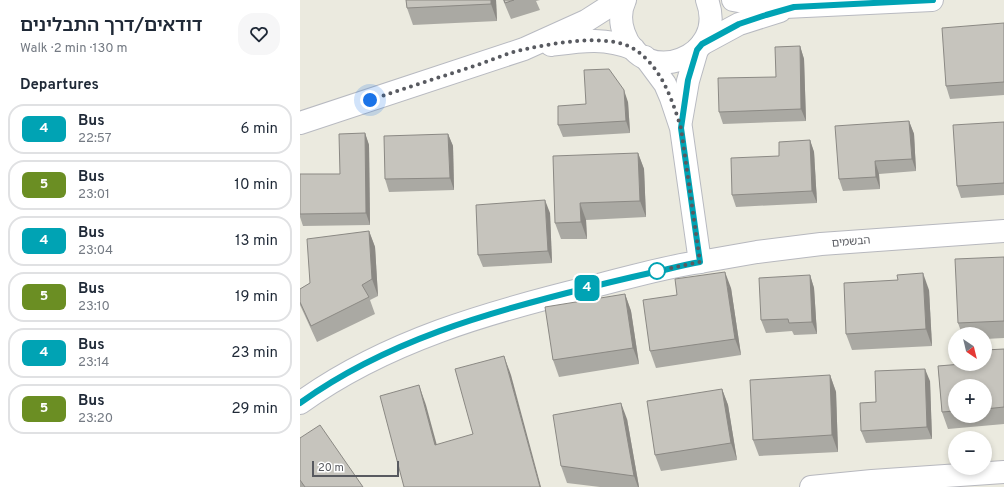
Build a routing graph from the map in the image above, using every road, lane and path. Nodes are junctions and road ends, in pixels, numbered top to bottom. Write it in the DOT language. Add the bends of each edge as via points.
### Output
graph roads {
  1 [pos="619,0"];
  2 [pos="625,0"];
  3 [pos="707,0"];
  4 [pos="733,0"];
  5 [pos="932,0"];
  6 [pos="794,7"];
  7 [pos="700,47"];
  8 [pos="524,49"];
  9 [pos="639,53"];
  10 [pos="300,123"];
  11 [pos="681,128"];
  12 [pos="1004,231"];
  13 [pos="700,262"];
  14 [pos="300,404"];
  15 [pos="1004,472"];
  16 [pos="811,487"];
  1 -- 8 [label="street" via="586,21"];
  2 -- 9 [label="street" via="621,17 623,31"];
  3 -- 7 [label="street" via="711,19 709,32"];
  4 -- 6 [label="street" via="766,6"];
  5 -- 6 [label="street"];
  6 -- 7 [label="street" via="739,24"];
  7 -- 9 [label="street" via="685,58 672,62 658,62"];
  7 -- 11 [label="street" via="688,80"];
  8 -- 9 [label="street" via="588,41 621,44"];
  8 -- 10 [label="street"];
  9 -- 11 [label="street" via="665,84"];
  11 -- 13 [label="street"];
  12 -- 13 [label="street, הבשמים" via="828,243"];
  13 -- 14 [label="street, הבשמים" via="500,310 465,322 424,337 366,364"];
  15 -- 16 [label="street" via="872,480"];
}
